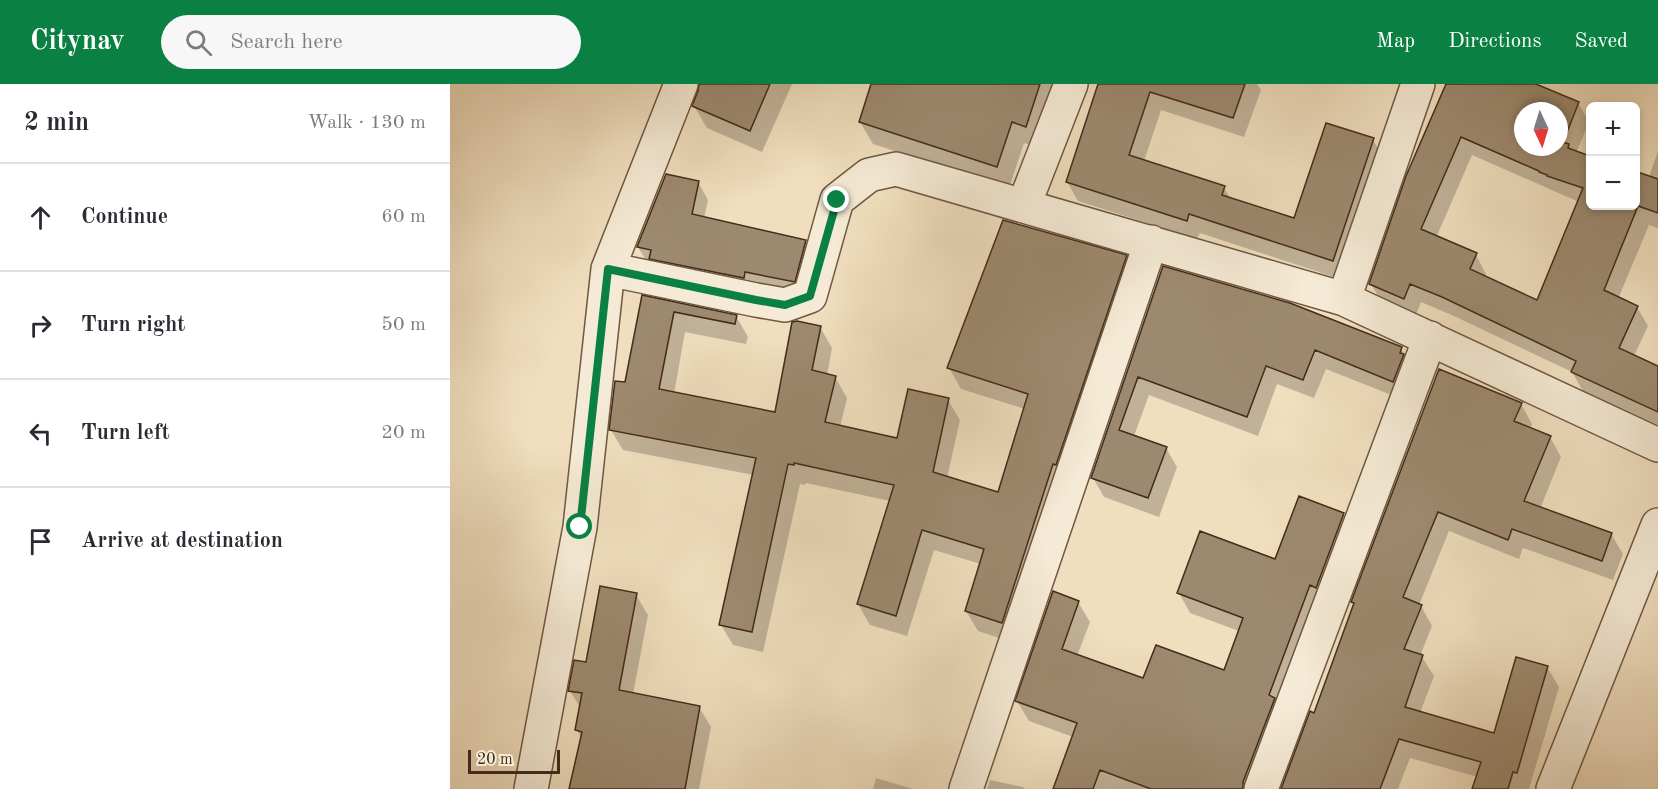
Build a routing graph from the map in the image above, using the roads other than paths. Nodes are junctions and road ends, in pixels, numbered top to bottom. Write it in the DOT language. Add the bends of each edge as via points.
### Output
graph roads {
  1 [pos="681,84"];
  2 [pos="1071,84"];
  3 [pos="1418,84"];
  4 [pos="1024,205"];
  5 [pos="1151,242"];
  6 [pos="608,269"];
  7 [pos="1344,299"];
  8 [pos="1430,338"];
  9 [pos="1658,445"];
  10 [pos="1658,525"];
  11 [pos="531,789"];
  12 [pos="966,789"];
  13 [pos="1261,789"];
  14 [pos="1553,789"];
  1 -- 6 [label="street"];
  2 -- 4 [label="street"];
  3 -- 7 [label="street"];
  4 -- 5 [label="street"];
  4 -- 6 [label="street" via="896,169 869,175 837,200 810,296 785,305"];
  5 -- 7 [label="street"];
  5 -- 12 [label="street"];
  6 -- 11 [label="street" via="580,527"];
  7 -- 8 [label="street"];
  8 -- 9 [label="street"];
  8 -- 13 [label="street"];
  10 -- 14 [label="street"];
}
